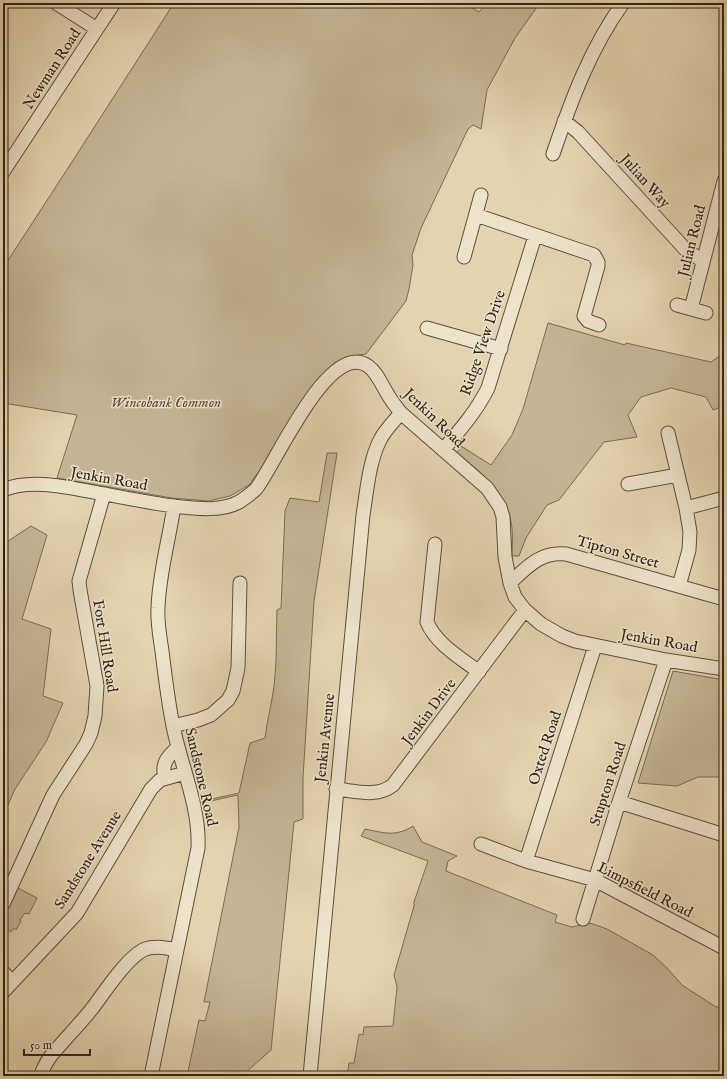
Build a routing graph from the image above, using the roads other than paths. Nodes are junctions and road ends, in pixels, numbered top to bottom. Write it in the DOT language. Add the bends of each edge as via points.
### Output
graph roads {
  1 [pos="56,3"];
  2 [pos="114,3"];
  3 [pos="622,3"];
  4 [pos="97,29"];
  5 [pos="564,121"];
  6 [pos="553,154"];
  7 [pos="3,172"];
  8 [pos="724,181"];
  9 [pos="481,195"];
  10 [pos="476,215"];
  11 [pos="535,236"];
  12 [pos="464,257"];
  13 [pos="703,261"];
  14 [pos="677,305"];
  15 [pos="691,309"];
  16 [pos="706,313"];
  17 [pos="599,325"];
  18 [pos="428,328"];
  19 [pos="501,349"];
  20 [pos="401,413"];
  21 [pos="668,433"];
  22 [pos="443,450"];
  23 [pos="678,475"];
  24 [pos="628,484"];
  25 [pos="3,490"];
  26 [pos="104,494"];
  27 [pos="724,498"];
  28 [pos="174,506"];
  29 [pos="686,508"];
  30 [pos="435,544"];
  31 [pos="510,583"];
  32 [pos="240,584"];
  33 [pos="679,586"];
  34 [pos="724,599"];
  35 [pos="525,610"];
  36 [pos="595,646"];
  37 [pos="666,660"];
  38 [pos="724,669"];
  39 [pos="479,672"];
  40 [pos="173,726"];
  41 [pos="178,747"];
  42 [pos="185,773"];
  43 [pos="165,778"];
  44 [pos="336,789"];
  45 [pos="619,802"];
  46 [pos="724,835"];
  47 [pos="481,844"];
  48 [pos="526,860"];
  49 [pos="595,880"];
  50 [pos="3,904"];
  51 [pos="583,919"];
  52 [pos="724,948"];
  53 [pos="177,950"];
  54 [pos="3,972"];
  55 [pos="12,982"];
  56 [pos="3,992"];
  57 [pos="41,1076"];
  58 [pos="151,1076"];
  59 [pos="310,1076"];
  1 -- 4 [label="street"];
  2 -- 4 [label="street, Newman Road"];
  3 -- 5 [label="street" via="582,74"];
  4 -- 7 [label="street, Newman Road"];
  5 -- 6 [label="street"];
  5 -- 13 [label="street, Julian Way" via="578,132 686,250"];
  8 -- 13 [label="street, Julian Road"];
  9 -- 10 [label="street"];
  10 -- 11 [label="street"];
  10 -- 12 [label="street"];
  11 -- 17 [label="street" via="597,258 598,266 584,316 588,321"];
  11 -- 19 [label="street, Ridge View Drive"];
  13 -- 15 [label="street, Julian Road"];
  14 -- 15 [label="street"];
  15 -- 16 [label="street"];
  18 -- 19 [label="street"];
  19 -- 22 [label="street, Ridge View Drive" via="481,402"];
  20 -- 22 [label="street, Jenkin Road"];
  20 -- 28 [label="street, Jenkin Road" via="368,366 360,362 344,364 312,398 255,490 238,502 212,509"];
  20 -- 44 [label="street, Jenkin Avenue" via="381,439 368,482"];
  21 -- 23 [label="street"];
  22 -- 31 [label="street, Jenkin Road" via="487,488 500,507"];
  23 -- 24 [label="street"];
  23 -- 29 [label="street"];
  25 -- 26 [label="street, Jenkin Road" via="19,484 32,484"];
  26 -- 28 [label="street, Jenkin Road"];
  26 -- 50 [label="street, Fort Hill Road" via="79,581 97,686 96,716 86,744 53,795"];
  27 -- 29 [label="street"];
  28 -- 40 [label="street, Sandstone Road" via="158,611"];
  29 -- 33 [label="street" via="690,541"];
  30 -- 39 [label="street" via="427,622 443,643"];
  31 -- 33 [label="street, Tipton Street" via="530,564 558,553"];
  31 -- 35 [label="street, Jenkin Road" via="515,597"];
  32 -- 40 [label="street" via="238,668 233,691 228,700 211,715"];
  33 -- 34 [label="street, Tipton Street"];
  35 -- 36 [label="street, Jenkin Road" via="541,624 562,636"];
  35 -- 39 [label="street, Jenkin Drive"];
  36 -- 37 [label="street, Jenkin Road"];
  36 -- 48 [label="street, Oxted Road"];
  37 -- 38 [label="street, Jenkin Road"];
  37 -- 45 [label="street, Stupton Road"];
  39 -- 44 [label="street, Jenkin Drive" via="393,785 377,793"];
  40 -- 41 [label="street, Sandstone Road"];
  41 -- 42 [label="street, Sandstone Road"];
  41 -- 43 [label="street" via="164,763"];
  42 -- 43 [label="street, Sandstone Avenue"];
  42 -- 53 [label="street, Sandstone Road" via="198,828 198,843"];
  43 -- 55 [label="street, Sandstone Avenue" via="148,793 77,914"];
  44 -- 59 [label="street, Jenkin Avenue"];
  45 -- 46 [label="street"];
  45 -- 49 [label="street, Stupton Road"];
  47 -- 48 [label="street, Limpsfield Road"];
  48 -- 49 [label="street, Limpsfield Road"];
  49 -- 51 [label="street, Stupton Road"];
  49 -- 52 [label="street, Limpsfield Road"];
  53 -- 57 [label="street" via="153,947 138,954 51,1056"];
  53 -- 58 [label="street, Sandstone Road"];
  54 -- 55 [label="street"];
  55 -- 56 [label="street, Sandstone Avenue"];
}
